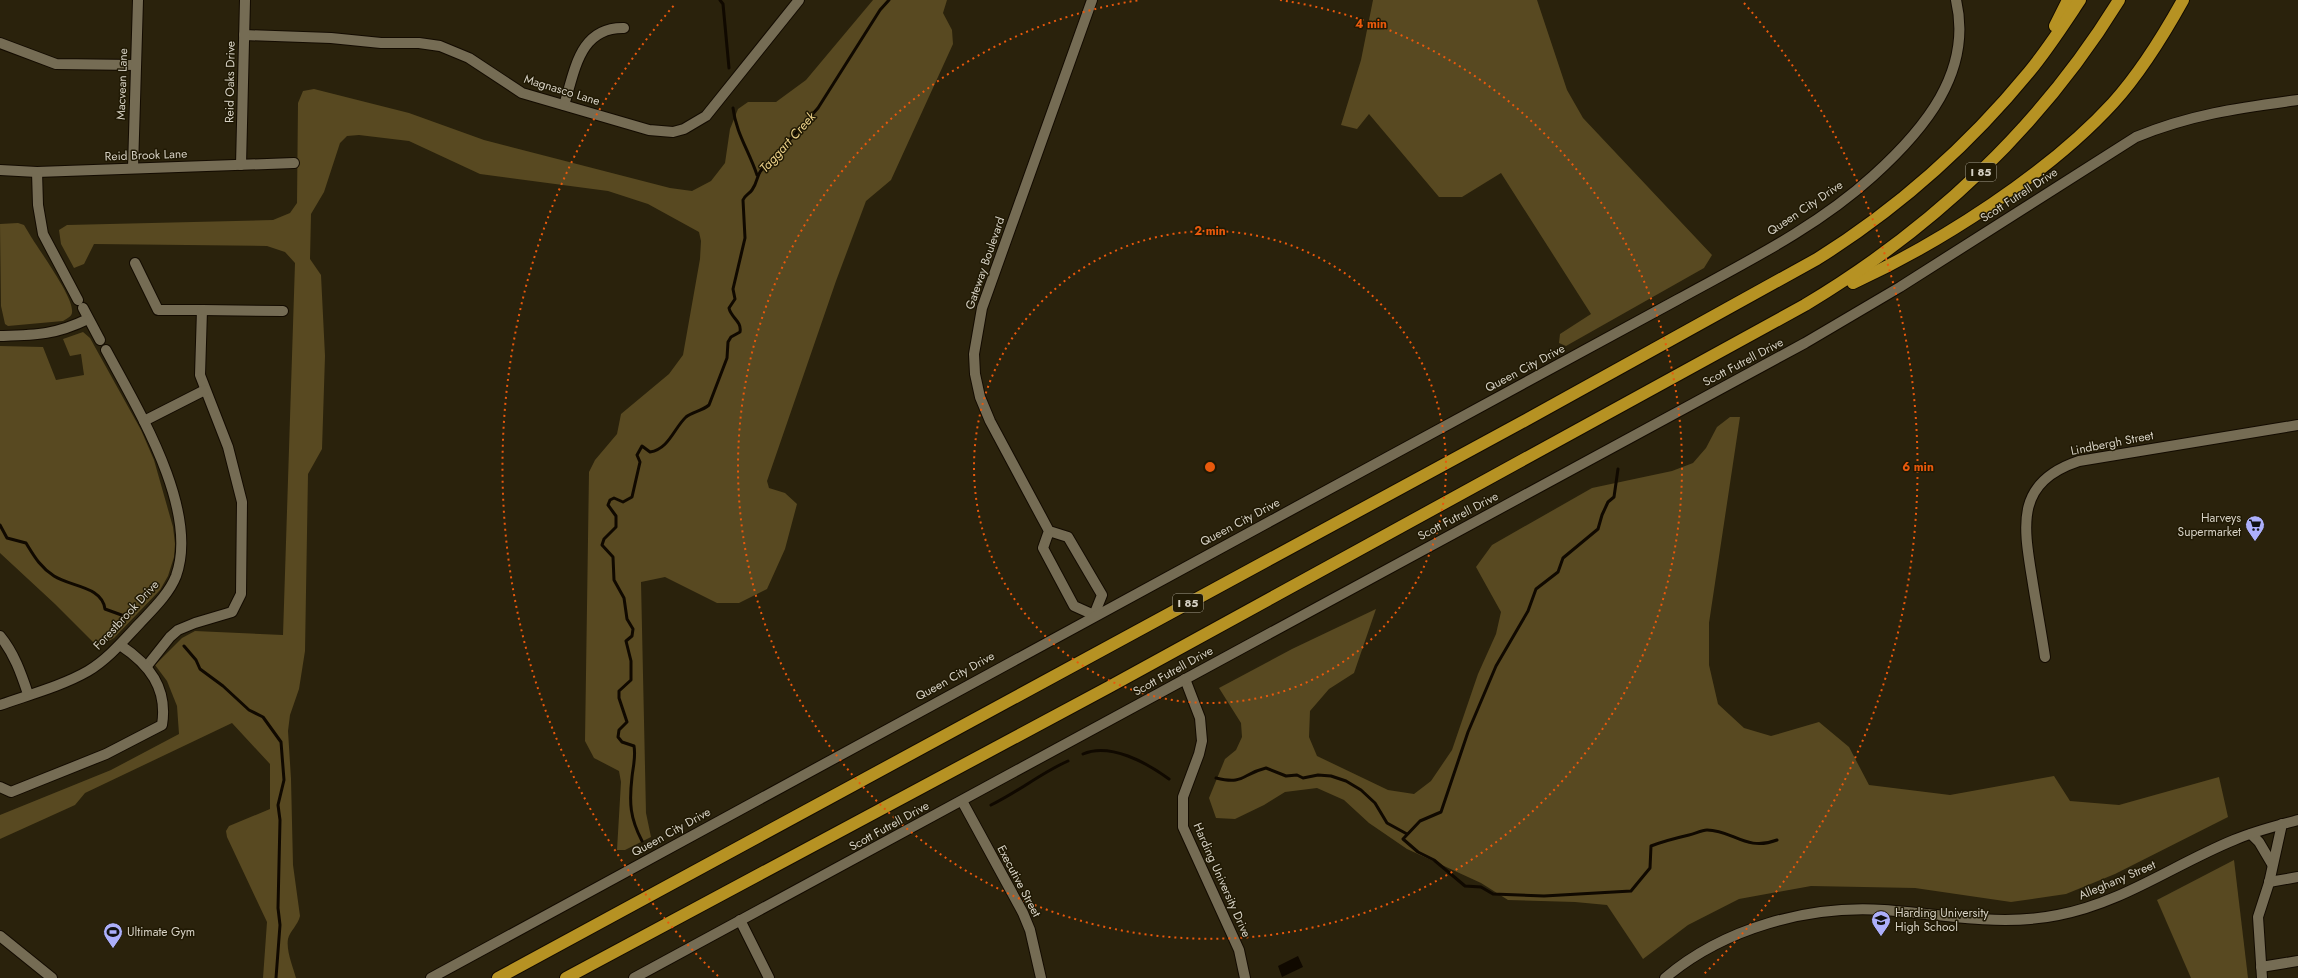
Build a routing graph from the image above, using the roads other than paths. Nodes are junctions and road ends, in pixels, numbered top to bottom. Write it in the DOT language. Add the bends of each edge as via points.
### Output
graph roads {
  1 [pos="138,0"];
  2 [pos="245,0"];
  3 [pos="799,0"];
  4 [pos="1092,0"];
  5 [pos="1956,0"];
  6 [pos="2068,0"];
  7 [pos="2080,0"];
  8 [pos="2119,0"];
  9 [pos="2183,0"];
  10 [pos="624,28"];
  11 [pos="244,35"];
  12 [pos="0,43"];
  13 [pos="136,66"];
  14 [pos="2031,70"];
  15 [pos="2298,100"];
  16 [pos="564,105"];
  17 [pos="294,163"];
  18 [pos="241,165"];
  19 [pos="133,168"];
  20 [pos="0,170"];
  21 [pos="37,172"];
  22 [pos="135,263"];
  23 [pos="1805,305"];
  24 [pos="202,310"];
  25 [pos="283,311"];
  26 [pos="88,319"];
  27 [pos="0,336"];
  28 [pos="100,340"];
  29 [pos="106,350"];
  30 [pos="205,390"];
  31 [pos="144,421"];
  32 [pos="2298,425"];
  33 [pos="1049,530"];
  34 [pos="1094,616"];
  35 [pos="0,636"];
  36 [pos="120,645"];
  37 [pos="2045,657"];
  38 [pos="147,666"];
  39 [pos="1184,679"];
  40 [pos="28,694"];
  41 [pos="0,705"];
  42 [pos="0,787"];
  43 [pos="962,801"];
  44 [pos="2298,820"];
  45 [pos="2282,824"];
  46 [pos="2251,834"];
  47 [pos="2272,864"];
  48 [pos="2298,877"];
  49 [pos="2269,882"];
  50 [pos="740,920"];
  51 [pos="0,936"];
  52 [pos="2298,961"];
  53 [pos="2261,967"];
  54 [pos="52,978"];
  55 [pos="431,978"];
  56 [pos="498,978"];
  57 [pos="566,978"];
  58 [pos="634,978"];
  59 [pos="769,978"];
  60 [pos="1041,978"];
  61 [pos="1244,978"];
  62 [pos="1665,978"];
  63 [pos="2262,978"];
  1 -- 13 [label="street, Macvean Lane"];
  2 -- 11 [label="street, Reid Oaks Drive"];
  3 -- 16 [label="street, Magnasco Lane" via="706,116 684,129 673,132 649,130"];
  4 -- 33 [label="street, Gateway Boulevard" via="982,308 974,347 975,374 982,403"];
  5 -- 34 [label="street, Queen City Drive" via="1960,20 1959,52 1948,87 1932,112 1875,174 1826,213 1744,262"];
  6 -- 14 [label="highway"];
  7 -- 14 [label="highway, I 85"];
  8 -- 23 [label="highway, I 85" via="2064,79 2025,127 1992,161 1940,209 1891,249"];
  9 -- 23 [label="highway" via="2150,55 2114,102 2070,144 2001,197 1911,253"];
  10 -- 16 [label="street" via="613,28 596,34 585,45"];
  11 -- 16 [label="street, Magnasco Lane" via="440,46 470,58 522,93"];
  11 -- 18 [label="street, Reid Oaks Drive"];
  12 -- 13 [label="street" via="56,64"];
  13 -- 19 [label="street, Macvean Lane"];
  14 -- 56 [label="highway, I 85" via="1978,129 1915,188 1844,242 1788,276"];
  15 -- 39 [label="street, Scott Futrell Drive" via="2207,113 2136,136 1900,288 1805,343"];
  17 -- 18 [label="street, Reid Brook Lane"];
  18 -- 19 [label="street, Reid Brook Lane"];
  19 -- 21 [label="street, Reid Brook Lane"];
  20 -- 21 [label="street, Reid Brook Lane"];
  21 -- 26 [label="street" via="38,205 43,234"];
  22 -- 24 [label="street" via="158,310"];
  23 -- 57 [label="highway, I 85" via="1102,690"];
  24 -- 25 [label="street"];
  24 -- 30 [label="street" via="200,374"];
  26 -- 27 [label="street" via="46,334"];
  26 -- 28 [label="street"];
  29 -- 31 [label="street, Forestbrook Drive"];
  30 -- 31 [label="street"];
  30 -- 38 [label="street" via="228,447 242,502 241,594 232,612 195,622 178,630"];
  31 -- 36 [label="street, Forestbrook Drive" via="165,467 179,518 182,548 180,563 170,588"];
  32 -- 37 [label="street, Lindbergh Street" via="2080,461 2065,466 2044,481 2030,499 2025,534"];
  33 -- 34 [label="street" via="1043,548 1074,606"];
  33 -- 34 [label="street" via="1068,537 1102,595"];
  34 -- 55 [label="street, Queen City Drive"];
  35 -- 40 [label="street" via="15,659"];
  36 -- 38 [label="street"];
  36 -- 40 [label="street, Forestbrook Drive" via="88,671"];
  38 -- 42 [label="street" via="158,686 164,711 162,725 106,754 11,792"];
  39 -- 43 [label="street, Scott Futrell Drive"];
  39 -- 61 [label="street, Harding University Drive" via="1200,718 1202,740 1183,797 1183,827 1239,950"];
  40 -- 41 [label="street, Forestbrook Drive"];
  43 -- 50 [label="street, Scott Futrell Drive"];
  43 -- 60 [label="street, Executive Street" via="1023,913 1030,930"];
  44 -- 45 [label="street, Alleghany Street"];
  45 -- 46 [label="street, Alleghany Street"];
  45 -- 47 [label="street"];
  46 -- 47 [label="street"];
  46 -- 62 [label="street, Alleghany Street" via="2123,894 2076,911 2008,921 1885,910 1824,911 1795,916 1741,933 1706,950"];
  47 -- 49 [label="street"];
  48 -- 49 [label="street"];
  49 -- 53 [label="street" via="2258,924"];
  50 -- 58 [label="street, Scott Futrell Drive"];
  50 -- 59 [label="street"];
  51 -- 54 [label="street"];
  52 -- 53 [label="street"];
  53 -- 63 [label="street"];
}
